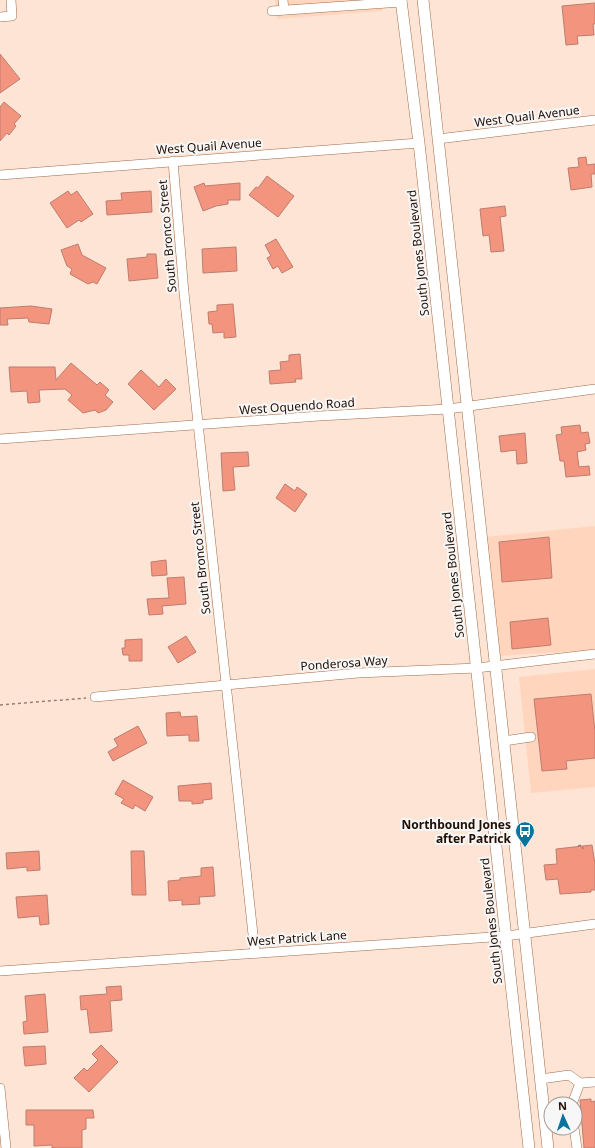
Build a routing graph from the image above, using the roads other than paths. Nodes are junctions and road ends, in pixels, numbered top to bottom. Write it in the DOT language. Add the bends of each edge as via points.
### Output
graph roads {
  1 [pos="11,0"];
  2 [pos="284,0"];
  3 [pos="423,0"];
  4 [pos="401,1"];
  5 [pos="373,2"];
  6 [pos="284,10"];
  7 [pos="272,11"];
  8 [pos="0,17"];
  9 [pos="595,120"];
  10 [pos="438,139"];
  11 [pos="419,143"];
  12 [pos="173,161"];
  13 [pos="0,175"];
  14 [pos="595,389"];
  15 [pos="468,406"];
  16 [pos="448,409"];
  17 [pos="198,424"];
  18 [pos="0,439"];
  19 [pos="595,655"];
  20 [pos="496,666"];
  21 [pos="477,668"];
  22 [pos="226,686"];
  23 [pos="95,697"];
  24 [pos="531,737"];
  25 [pos="504,741"];
  26 [pos="595,924"];
  27 [pos="525,933"];
  28 [pos="506,936"];
  29 [pos="255,953"];
  30 [pos="0,971"];
  31 [pos="541,1078"];
  32 [pos="595,1082"];
  33 [pos="580,1083"];
  34 [pos="0,1088"];
  35 [pos="575,1096"];
  36 [pos="575,1136"];
  37 [pos="6,1148"];
  38 [pos="529,1148"];
  39 [pos="548,1148"];
  40 [pos="577,1148"];
  1 -- 8 [label="street" via="12,16"];
  2 -- 6 [label="street"];
  3 -- 10 [label="main road"];
  4 -- 5 [label="street"];
  4 -- 11 [label="main road, South Jones Boulevard"];
  5 -- 6 [label="street"];
  6 -- 7 [label="street"];
  9 -- 10 [label="street, West Quail Avenue"];
  10 -- 15 [label="main road"];
  11 -- 12 [label="street, West Quail Avenue"];
  11 -- 16 [label="main road, South Jones Boulevard"];
  12 -- 13 [label="street, West Quail Avenue"];
  12 -- 17 [label="street, South Bronco Street"];
  14 -- 15 [label="street, West Oquendo Road"];
  15 -- 16 [label="street, West Oquendo Road"];
  15 -- 20 [label="main road"];
  16 -- 17 [label="street, West Oquendo Road"];
  16 -- 21 [label="main road, South Jones Boulevard"];
  17 -- 18 [label="street, West Oquendo Road"];
  17 -- 22 [label="street, South Bronco Street"];
  19 -- 20 [label="street, Ponderosa Way"];
  20 -- 21 [label="street, Ponderosa Way"];
  20 -- 25 [label="main road"];
  21 -- 22 [label="street, Ponderosa Way" via="358,673"];
  21 -- 28 [label="main road, South Jones Boulevard"];
  22 -- 23 [label="street, Ponderosa Way"];
  22 -- 29 [label="street, South Bronco Street"];
  24 -- 25 [label="street"];
  25 -- 27 [label="main road"];
  26 -- 27 [label="street, West Patrick Lane"];
  27 -- 28 [label="street, West Patrick Lane"];
  27 -- 31 [label="main road"];
  28 -- 29 [label="street, West Patrick Lane"];
  28 -- 38 [label="main road, South Jones Boulevard"];
  29 -- 30 [label="street, West Patrick Lane"];
  31 -- 33 [label="street" via="569,1075"];
  31 -- 39 [label="main road"];
  32 -- 33 [label="street"];
  33 -- 35 [label="street"];
  34 -- 37 [label="street"];
  36 -- 40 [label="street"];
}
